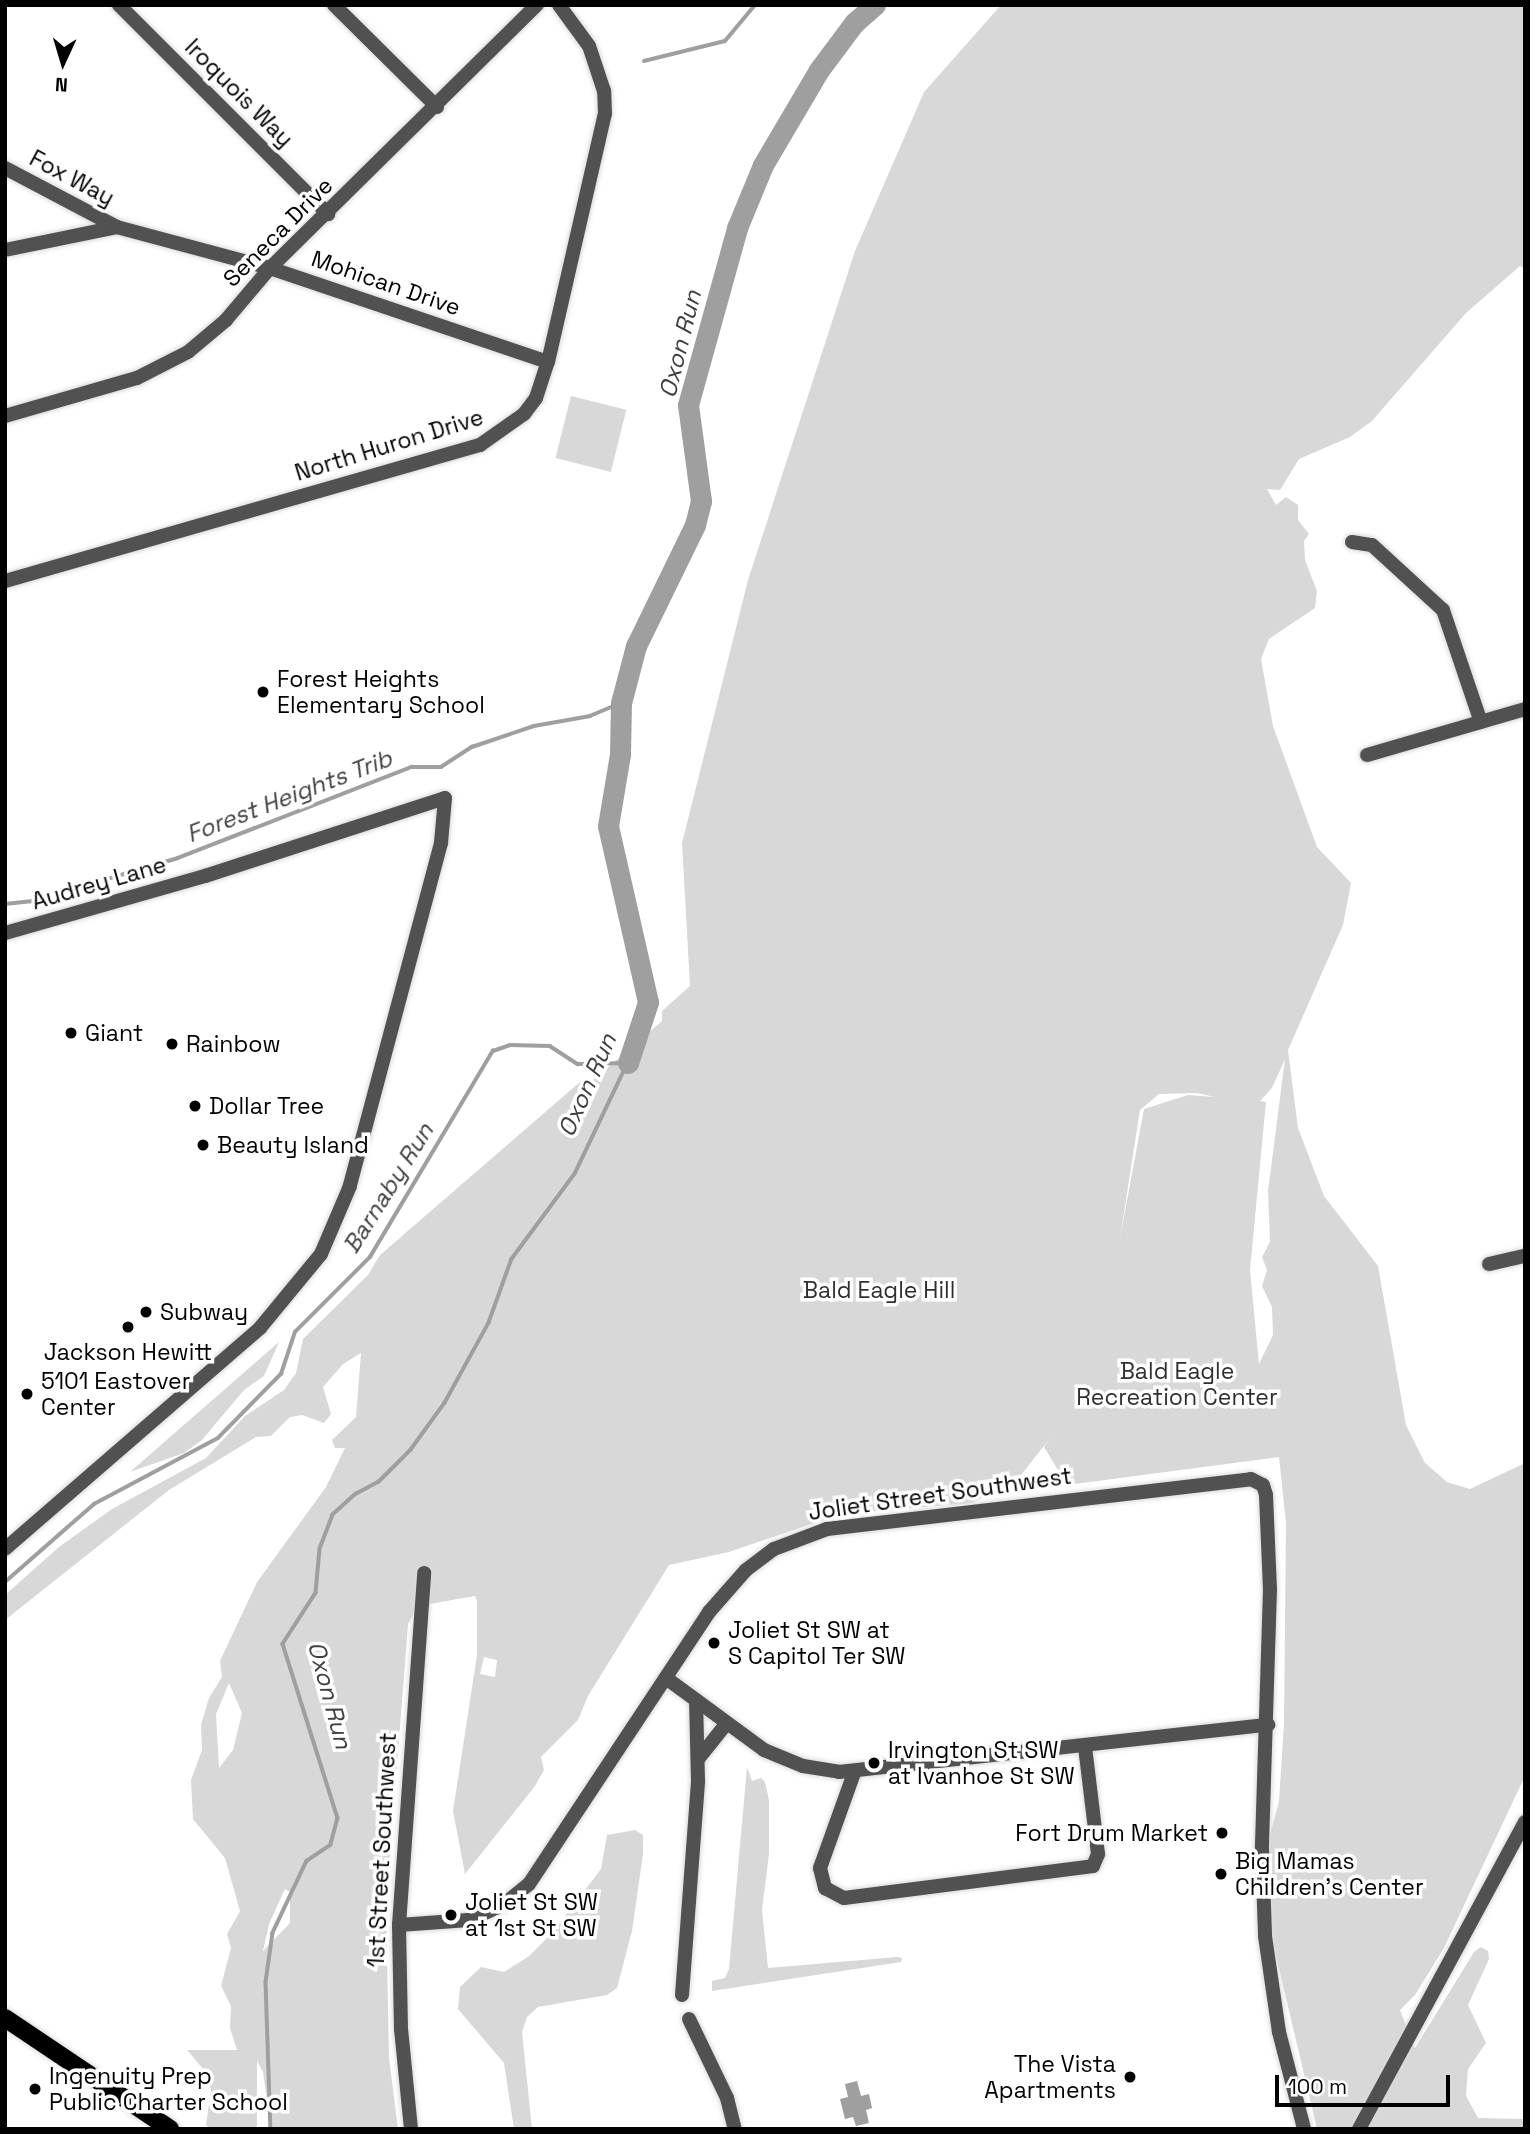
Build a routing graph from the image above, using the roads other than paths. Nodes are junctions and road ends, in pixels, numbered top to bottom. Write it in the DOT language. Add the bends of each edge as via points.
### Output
graph roads {
  1 [pos="119,5"];
  2 [pos="334,5"];
  3 [pos="537,5"];
  4 [pos="559,5"];
  5 [pos="437,107"];
  6 [pos="5,168"];
  7 [pos="328,214"];
  8 [pos="117,227"];
  9 [pos="5,250"];
  10 [pos="270,268"];
  11 [pos="548,362"];
  12 [pos="5,416"];
  13 [pos="1352,542"];
  14 [pos="5,581"];
  15 [pos="1525,709"];
  16 [pos="1481,722"];
  17 [pos="1367,755"];
  18 [pos="5,933"];
  19 [pos="1525,1256"];
  20 [pos="1489,1264"];
  21 [pos="5,1549"];
  22 [pos="424,1573"];
  23 [pos="666,1678"];
  24 [pos="696,1700"];
  25 [pos="726,1724"];
  26 [pos="1268,1725"];
  27 [pos="1084,1746"];
  28 [pos="699,1758"];
  29 [pos="854,1773"];
  30 [pos="1525,1822"];
  31 [pos="399,1925"];
  32 [pos="682,1995"];
  33 [pos="5,2018"];
  34 [pos="689,2019"];
  35 [pos="170,2129"];
  36 [pos="411,2129"];
  37 [pos="736,2129"];
  38 [pos="1304,2129"];
  39 [pos="1359,2129"];
  1 -- 7 [label="street, Iroquois Way"];
  2 -- 5 [label="street"];
  3 -- 5 [label="street, Seneca Drive"];
  4 -- 11 [label="street, North Huron Drive" via="589,46 604,91 605,114"];
  5 -- 7 [label="street, Seneca Drive"];
  6 -- 8 [label="street, Fox Way"];
  7 -- 10 [label="street, Seneca Drive"];
  8 -- 9 [label="street, Mohican Drive"];
  8 -- 10 [label="street, Mohican Drive"];
  10 -- 11 [label="street, Mohican Drive"];
  10 -- 12 [label="street, Seneca Drive" via="226,320 164,366"];
  11 -- 14 [label="street, North Huron Drive" via="536,398 524,414 480,445"];
  13 -- 16 [label="street" via="1372,545 1443,610"];
  15 -- 16 [label="street"];
  16 -- 17 [label="street"];
  18 -- 21 [label="street, Audrey Lane" via="205,876 445,798 440,842 350,1186 321,1254 260,1328"];
  19 -- 20 [label="street"];
  22 -- 31 [label="street, 1st Street Southwest"];
  23 -- 24 [label="street"];
  23 -- 26 [label="street, Joliet Street Southwest" via="709,1612 746,1570 774,1549 808,1534 1251,1479 1263,1485 1266,1495"];
  23 -- 31 [label="street, Joliet Street Southwest" via="523,1890 469,1920"];
  24 -- 25 [label="street"];
  24 -- 28 [label="street"];
  25 -- 28 [label="street"];
  25 -- 29 [label="street" via="783,1759 817,1770"];
  26 -- 27 [label="street"];
  26 -- 38 [label="street" via="1262,1848 1265,1936 1276,2018"];
  27 -- 29 [label="street"];
  27 -- 29 [label="street" via="1098,1854 1093,1866 844,1898 825,1888 820,1872"];
  28 -- 32 [label="street"];
  30 -- 39 [label="street"];
  31 -- 36 [label="street, 1st Street Southwest" via="401,2029"];
  33 -- 35 [label="main road"];
  34 -- 37 [label="street" via="727,2098"];
}
